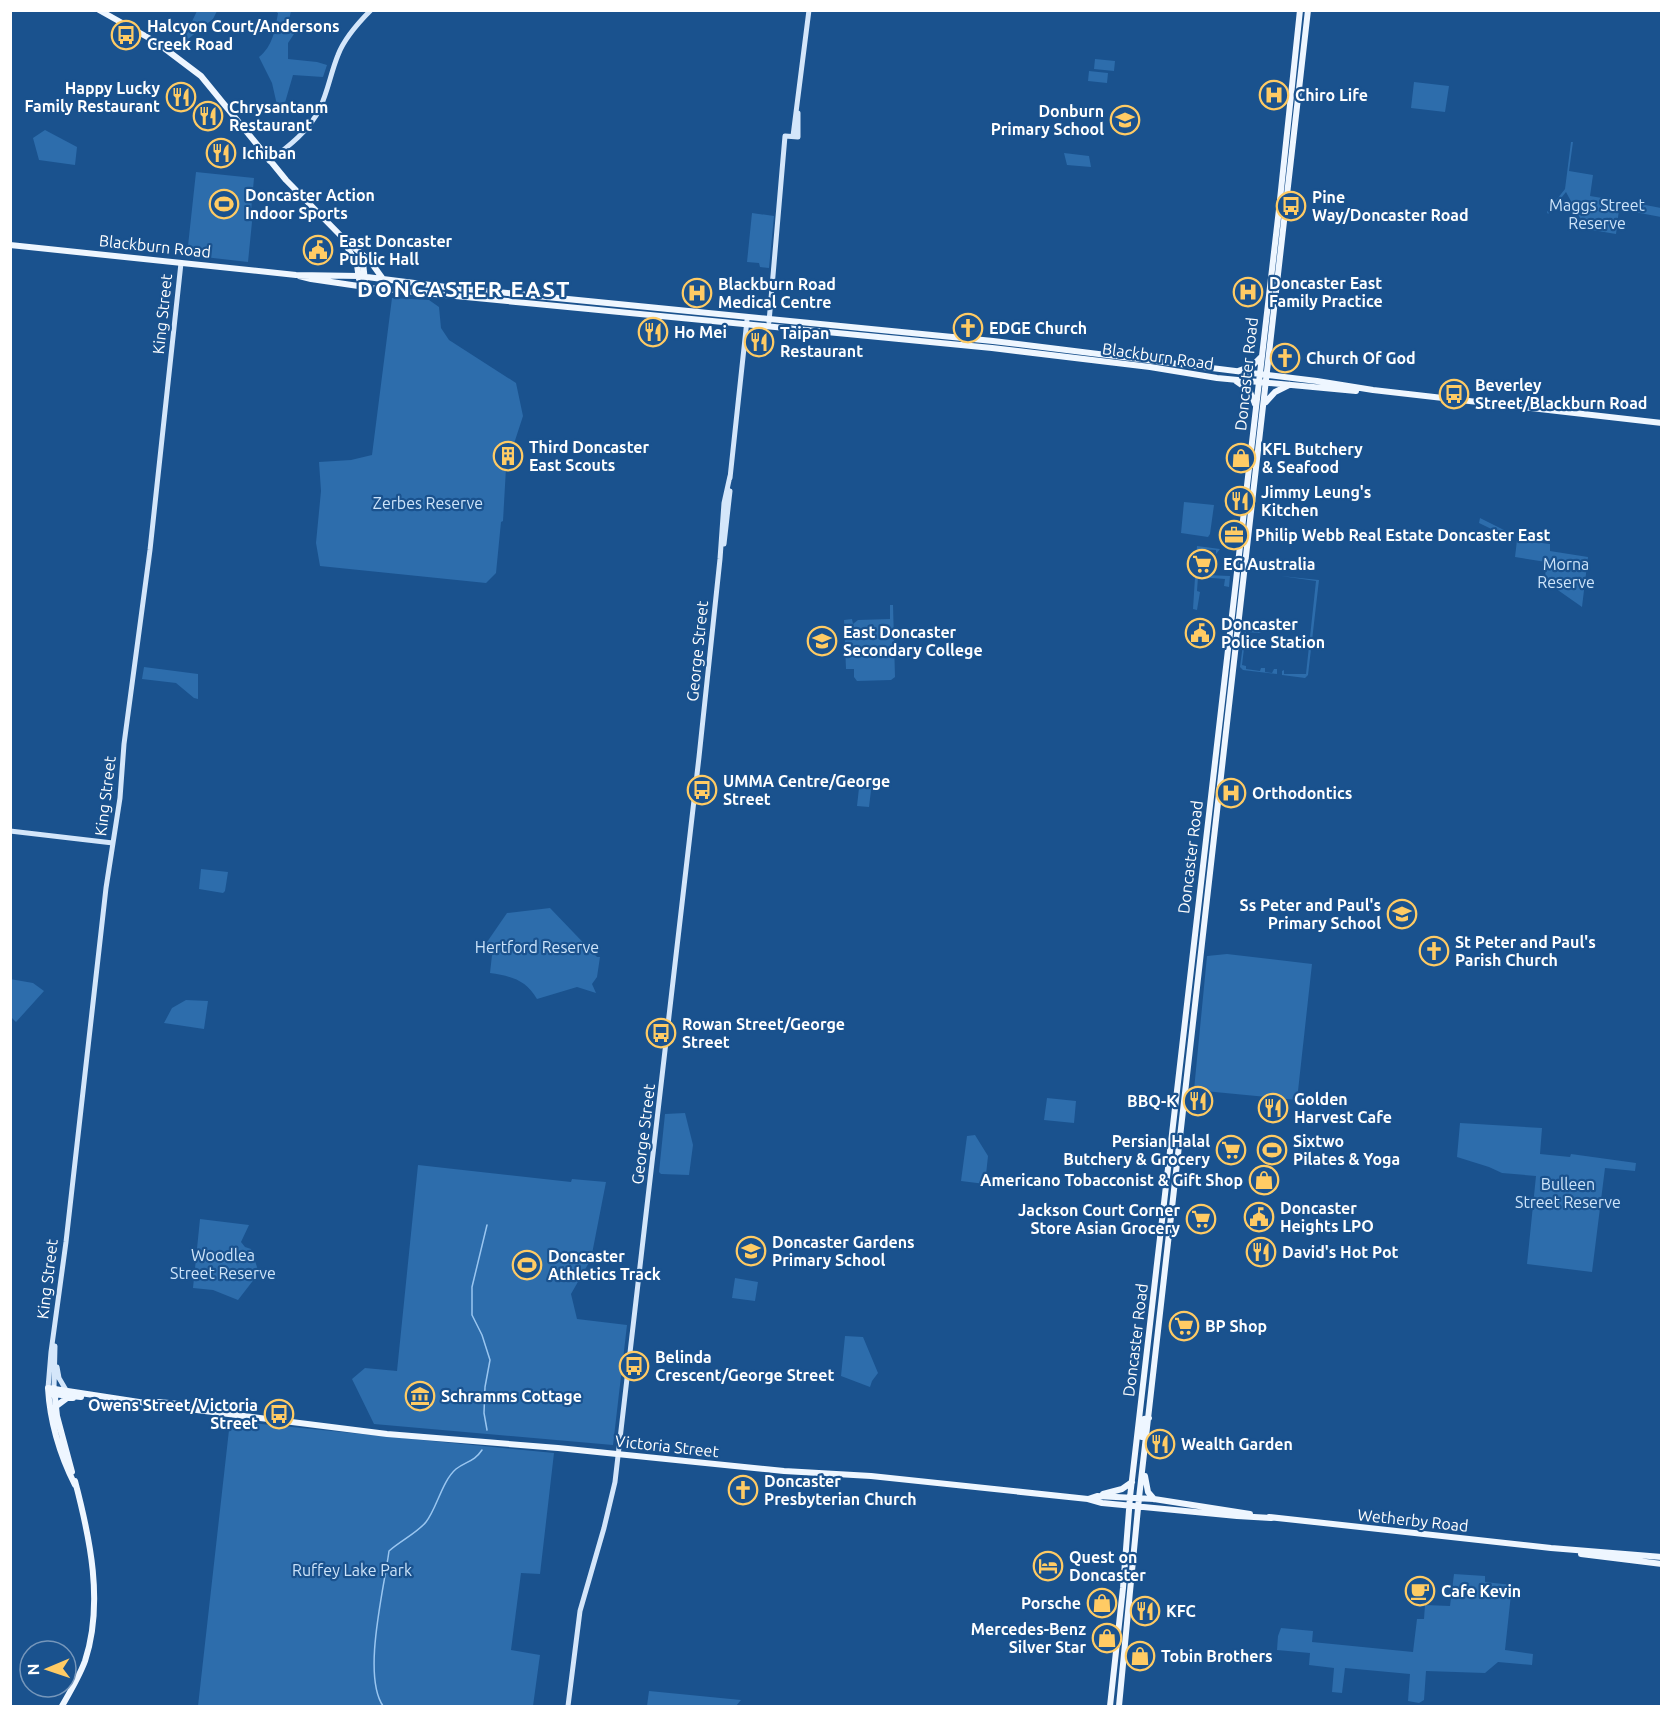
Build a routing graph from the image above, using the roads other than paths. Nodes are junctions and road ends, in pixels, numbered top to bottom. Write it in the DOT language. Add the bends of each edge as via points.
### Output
graph roads {
  1 [pos="99,10"];
  2 [pos="370,10"];
  3 [pos="809,10"];
  4 [pos="1300,10"];
  5 [pos="1308,10"];
  6 [pos="1297,40"];
  7 [pos="1305,41"];
  8 [pos="269,161"];
  9 [pos="343,238"];
  10 [pos="10,245"];
  11 [pos="362,254"];
  12 [pos="181,263"];
  13 [pos="296,274"];
  14 [pos="362,277"];
  15 [pos="383,279"];
  16 [pos="365,287"];
  17 [pos="614,303"];
  18 [pos="614,310"];
  19 [pos="747,316"];
  20 [pos="769,318"];
  21 [pos="746,324"];
  22 [pos="768,327"];
  23 [pos="1261,356"];
  24 [pos="1234,376"];
  25 [pos="1259,378"];
  26 [pos="1268,379"];
  27 [pos="1290,385"];
  28 [pos="1373,390"];
  29 [pos="1265,402"];
  30 [pos="1256,411"];
  31 [pos="1662,423"];
  32 [pos="1240,618"];
  33 [pos="1231,619"];
  34 [pos="10,831"];
  35 [pos="113,843"];
  36 [pos="1201,949"];
  37 [pos="1192,951"];
  38 [pos="54,1332"];
  39 [pos="1157,1342"];
  40 [pos="55,1347"];
  41 [pos="1144,1386"];
  42 [pos="66,1390"];
  43 [pos="51,1391"];
  44 [pos="76,1396"];
  45 [pos="136,1401"];
  46 [pos="55,1407"];
  47 [pos="1149,1418"];
  48 [pos="1136,1451"];
  49 [pos="617,1455"];
  50 [pos="1144,1464"];
  51 [pos="1132,1482"];
  52 [pos="75,1485"];
  53 [pos="1096,1496"];
  54 [pos="1130,1497"];
  55 [pos="1139,1498"];
  56 [pos="1088,1499"];
  57 [pos="1154,1499"];
  58 [pos="1130,1505"];
  59 [pos="1138,1506"];
  60 [pos="1271,1518"];
  61 [pos="1551,1548"];
  62 [pos="1662,1557"];
  63 [pos="1662,1564"];
  64 [pos="1123,1587"];
  65 [pos="1131,1587"];
  66 [pos="62,1707"];
  67 [pos="568,1707"];
  68 [pos="1110,1707"];
  69 [pos="1119,1707"];
  1 -- 8 [label="main road" via="156,42 201,76"];
  2 -- 8 [label="main road" via="344,43 320,109 302,134"];
  3 -- 20 [label="main road" via="798,113 785,151"];
  4 -- 6 [label="main road, Doncaster Road"];
  5 -- 7 [label="main road, Doncaster Road"];
  6 -- 7 [label="main road"];
  6 -- 23 [label="main road, Doncaster Road"];
  7 -- 26 [label="main road, Doncaster Road"];
  8 -- 9 [label="main road"];
  9 -- 11 [label="main road"];
  9 -- 14 [label="main road"];
  10 -- 12 [label="main road, Blackburn Road"];
  11 -- 14 [label="main road"];
  11 -- 15 [label="main road"];
  12 -- 13 [label="main road, Blackburn Road"];
  12 -- 35 [label="main road, King Street"];
  13 -- 14 [label="main road, Blackburn Road"];
  13 -- 16 [label="main road, Blackburn Road"];
  14 -- 15 [label="main road, Blackburn Road"];
  14 -- 16 [label="main road"];
  15 -- 17 [label="main road, Blackburn Road"];
  16 -- 18 [label="main road, Blackburn Road"];
  17 -- 18 [label="main road"];
  17 -- 19 [label="main road, Blackburn Road"];
  18 -- 21 [label="main road, Blackburn Road"];
  19 -- 20 [label="main road, Blackburn Road"];
  19 -- 21 [label="main road, George Street"];
  20 -- 22 [label="main road"];
  20 -- 24 [label="main road, Blackburn Road" via="993,341"];
  21 -- 22 [label="main road, Blackburn Road"];
  21 -- 49 [label="main road, George Street" via="726,527"];
  22 -- 24 [label="main road, Blackburn Road"];
  23 -- 24 [label="main road"];
  23 -- 25 [label="main road, Doncaster Road"];
  24 -- 25 [label="main road, Blackburn Road"];
  24 -- 30 [label="main road" via="1250,392"];
  25 -- 26 [label="main road, Blackburn Road"];
  25 -- 30 [label="main road, Doncaster Road"];
  26 -- 27 [label="main road, Blackburn Road"];
  26 -- 28 [label="main road, Blackburn Road"];
  26 -- 29 [label="main road, Doncaster Road"];
  27 -- 28 [label="main road, Blackburn Road" via="1339,391"];
  27 -- 29 [label="main road"];
  28 -- 31 [label="main road, Blackburn Road"];
  29 -- 32 [label="main road, Doncaster Road"];
  30 -- 33 [label="main road, Doncaster Road"];
  32 -- 33 [label="main road"];
  32 -- 36 [label="main road, Doncaster Road"];
  33 -- 37 [label="main road, Doncaster Road"];
  34 -- 35 [label="main road"];
  35 -- 38 [label="main road, King Street"];
  36 -- 37 [label="main road"];
  36 -- 39 [label="main road, Doncaster Road"];
  37 -- 41 [label="main road, Doncaster Road"];
  38 -- 40 [label="main road, King Street"];
  38 -- 43 [label="main road, King Street"];
  39 -- 41 [label="main road" via="1149,1383"];
  39 -- 47 [label="main road, Doncaster Road"];
  40 -- 42 [label="main road" via="59,1378"];
  40 -- 43 [label="main road, King Street"];
  41 -- 48 [label="main road, Doncaster Road"];
  42 -- 43 [label="main road, Victoria Street"];
  42 -- 45 [label="main road, Victoria Street"];
  43 -- 44 [label="main road, Victoria Street"];
  43 -- 46 [label="main road, King Street"];
  43 -- 52 [label="main road, King Street" via="53,1427"];
  44 -- 45 [label="main road, Victoria Street"];
  44 -- 46 [label="main road"];
  45 -- 49 [label="main road, Victoria Street" via="387,1434"];
  46 -- 52 [label="main road, King Street"];
  47 -- 48 [label="main road" via="1144,1419"];
  47 -- 50 [label="main road, Doncaster Road"];
  48 -- 51 [label="main road, Doncaster Road"];
  49 -- 56 [label="main road, Victoria Street"];
  49 -- 67 [label="main road, George Street" via="613,1494 580,1611"];
  50 -- 55 [label="main road, Doncaster Road"];
  50 -- 57 [label="main road" via="1146,1487"];
  51 -- 53 [label="main road"];
  51 -- 54 [label="main road, Doncaster Road"];
  52 -- 66 [label="main road, King Street" via="90,1546 92,1618 82,1667"];
  53 -- 54 [label="main road, Victoria Street"];
  53 -- 56 [label="main road, Victoria Street"];
  54 -- 55 [label="main road, Wetherby Road"];
  54 -- 58 [label="main road, Doncaster Road"];
  55 -- 57 [label="main road, Wetherby Road"];
  55 -- 59 [label="main road, Doncaster Road"];
  56 -- 58 [label="main road, Victoria Street"];
  57 -- 60 [label="main road, Wetherby Road"];
  58 -- 59 [label="main road, Wetherby Road"];
  58 -- 64 [label="main road, Doncaster Road"];
  59 -- 60 [label="main road, Wetherby Road"];
  59 -- 65 [label="main road, Doncaster Road"];
  60 -- 61 [label="main road, Wetherby Road"];
  61 -- 62 [label="main road, Wetherby Road"];
  61 -- 63 [label="main road, Wetherby Road"];
  64 -- 65 [label="main road"];
  64 -- 68 [label="main road, Doncaster Road"];
  65 -- 69 [label="main road, Doncaster Road"];
}
